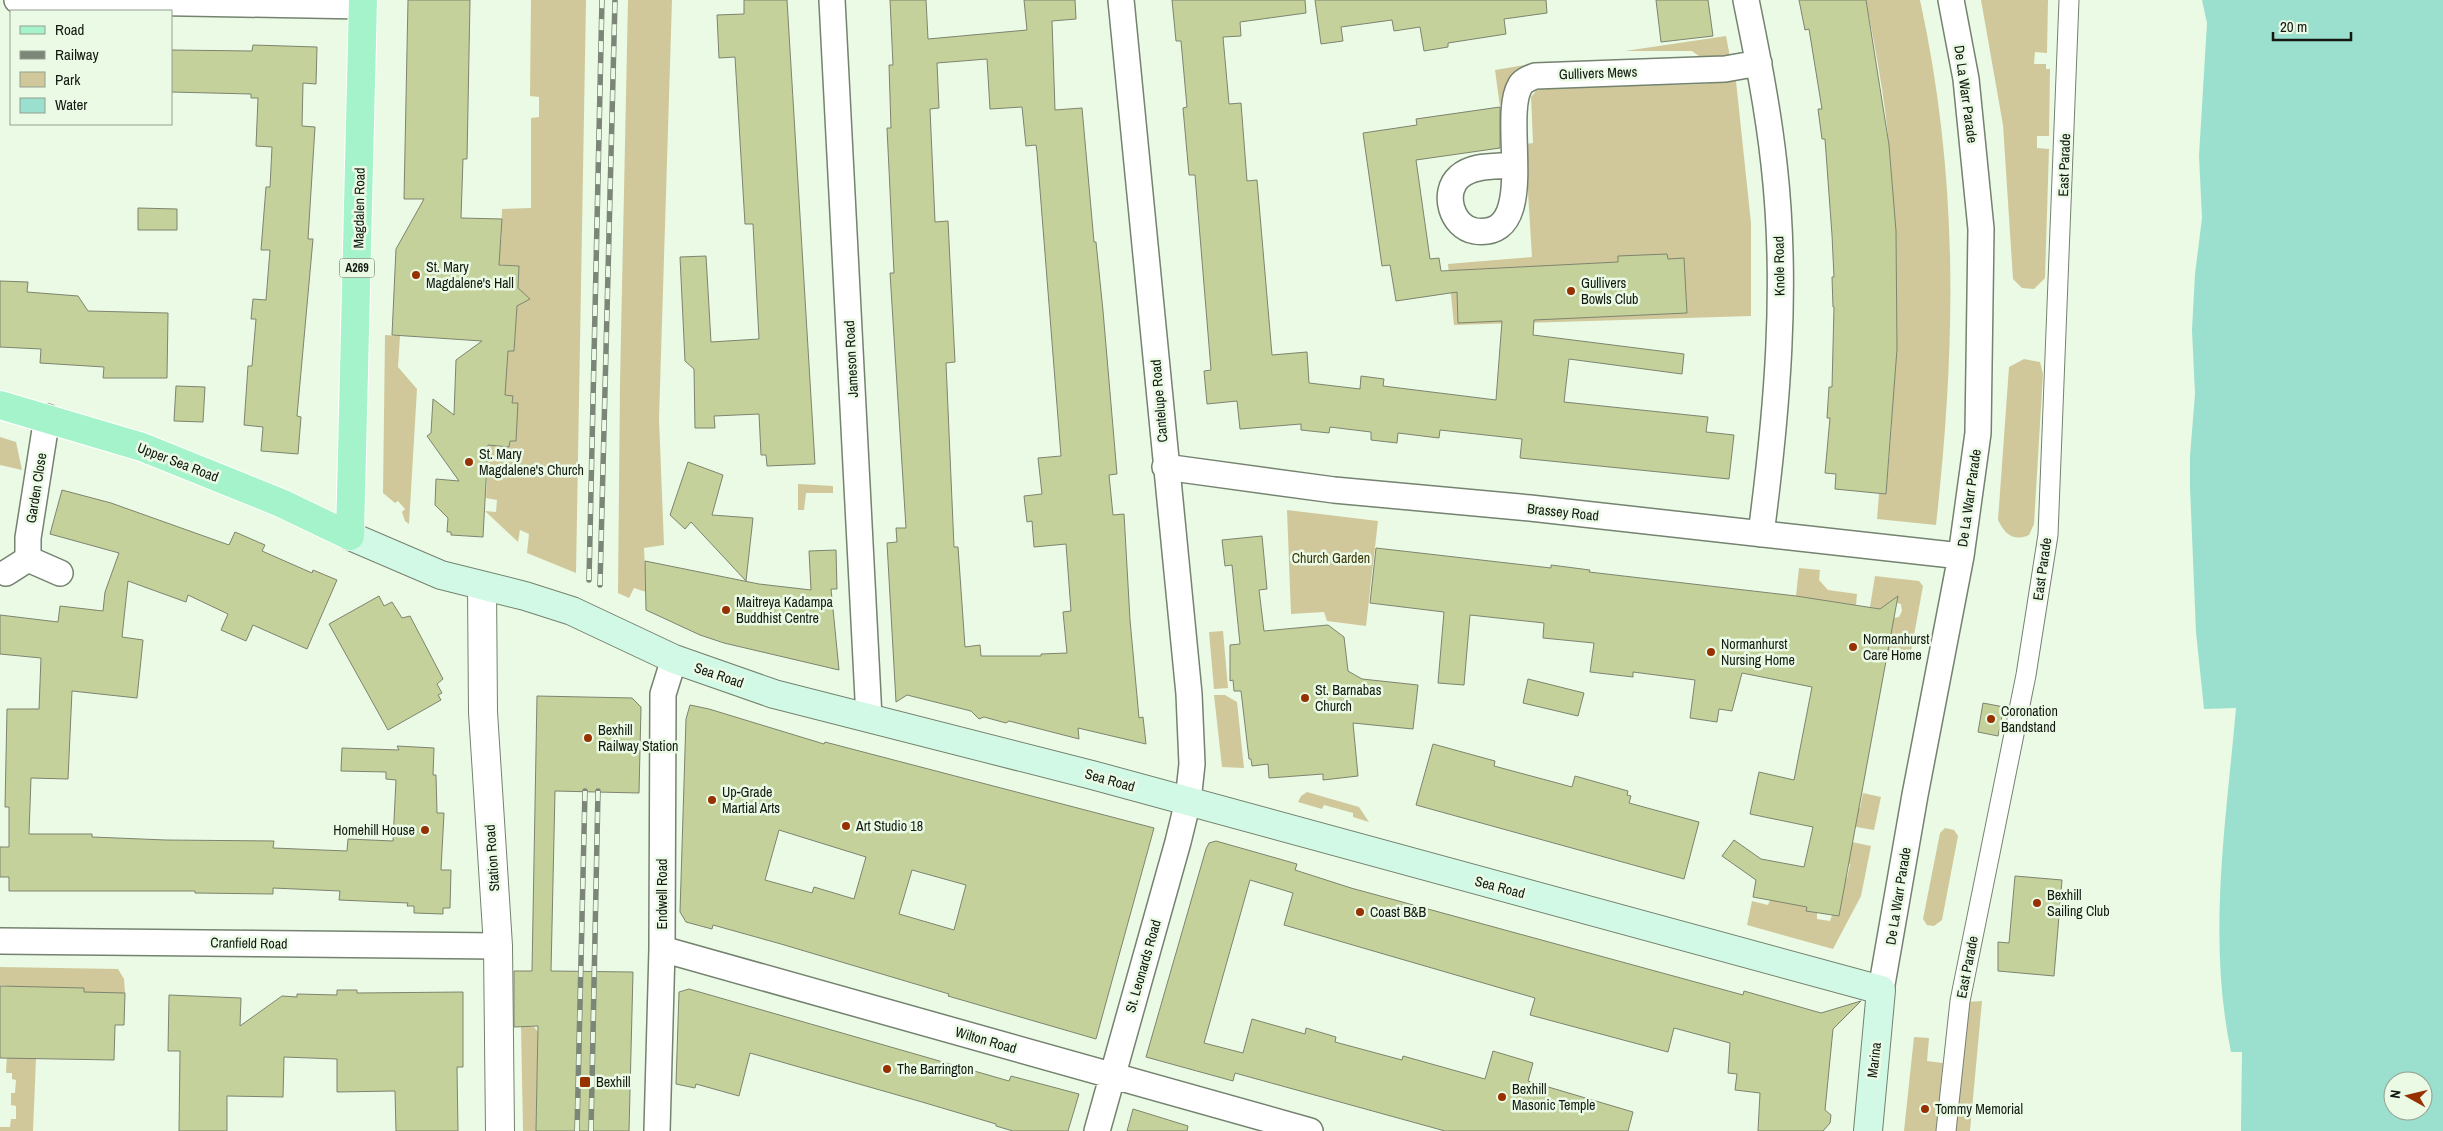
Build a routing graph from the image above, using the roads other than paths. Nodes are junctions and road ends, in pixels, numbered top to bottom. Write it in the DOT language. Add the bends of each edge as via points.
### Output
graph roads {
  1 [pos="17,0"];
  2 [pos="832,0"];
  3 [pos="1121,0"];
  4 [pos="1746,0"];
  5 [pos="1951,0"];
  6 [pos="2069,0"];
  7 [pos="363,3"];
  8 [pos="1759,63"];
  9 [pos="1514,166"];
  10 [pos="0,405"];
  11 [pos="47,417"];
  12 [pos="1166,467"];
  13 [pos="1761,534"];
  14 [pos="350,536"];
  15 [pos="1961,556"];
  16 [pos="28,559"];
  17 [pos="60,573"];
  18 [pos="6,574"];
  19 [pos="482,586"];
  20 [pos="674,659"];
  21 [pos="869,718"];
  22 [pos="1188,801"];
  23 [pos="0,941"];
  24 [pos="498,946"];
  25 [pos="662,949"];
  26 [pos="1881,990"];
  27 [pos="1113,1076"];
  28 [pos="500,1131"];
  29 [pos="657,1131"];
  30 [pos="1097,1131"];
  31 [pos="1310,1131"];
  32 [pos="1868,1131"];
  33 [pos="1946,1131"];
  1 -- 7 [label="street"];
  2 -- 21 [label="street, Jameson Road"];
  3 -- 12 [label="street, Cantelupe Road"];
  4 -- 8 [label="street, Knole Road"];
  5 -- 15 [label="street, De La Warr Parade" via="1966,79 1981,229 1978,433"];
  6 -- 33 [label="street, East Parade" via="2048,535 2026,675 1960,1001"];
  7 -- 14 [label="main road, Magdalen Road / A269"];
  8 -- 9 [label="street, Gullivers Mews" via="1725,69 1535,76 1520,84 1514,99"];
  8 -- 13 [label="street, Knole Road" via="1774,165 1780,269 1773,441"];
  10 -- 11 [label="main road, Upper Sea Road"];
  11 -- 14 [label="main road, Upper Sea Road" via="142,447 280,503"];
  11 -- 16 [label="street, Garden Close" via="28,538"];
  12 -- 13 [label="street, Brassey Road" via="1334,490"];
  12 -- 22 [label="street, Cantelupe Road" via="1189,694 1192,764"];
  13 -- 15 [label="street, Brassey Road"];
  14 -- 19 [label="main road, Sea Road" via="441,575"];
  15 -- 26 [label="street, De La Warr Parade" via="1914,795"];
  16 -- 17 [label="street"];
  16 -- 18 [label="street"];
  19 -- 20 [label="main road, Sea Road" via="526,596 572,612"];
  19 -- 24 [label="street, Station Road" via="483,712"];
  20 -- 21 [label="main road, Sea Road" via="774,694"];
  20 -- 25 [label="street, Endwell Road" via="662,694"];
  21 -- 22 [label="main road, Sea Road"];
  22 -- 26 [label="main road, Sea Road"];
  22 -- 27 [label="street, St. Leonards Road"];
  23 -- 24 [label="street, Cranfield Road"];
  24 -- 28 [label="street, Station Road"];
  25 -- 27 [label="street, Wilton Road"];
  25 -- 29 [label="street, Endwell Road"];
  26 -- 32 [label="main road, Marina"];
  27 -- 30 [label="street, St. Leonards Road"];
  27 -- 31 [label="street, Wilton Road"];
}
